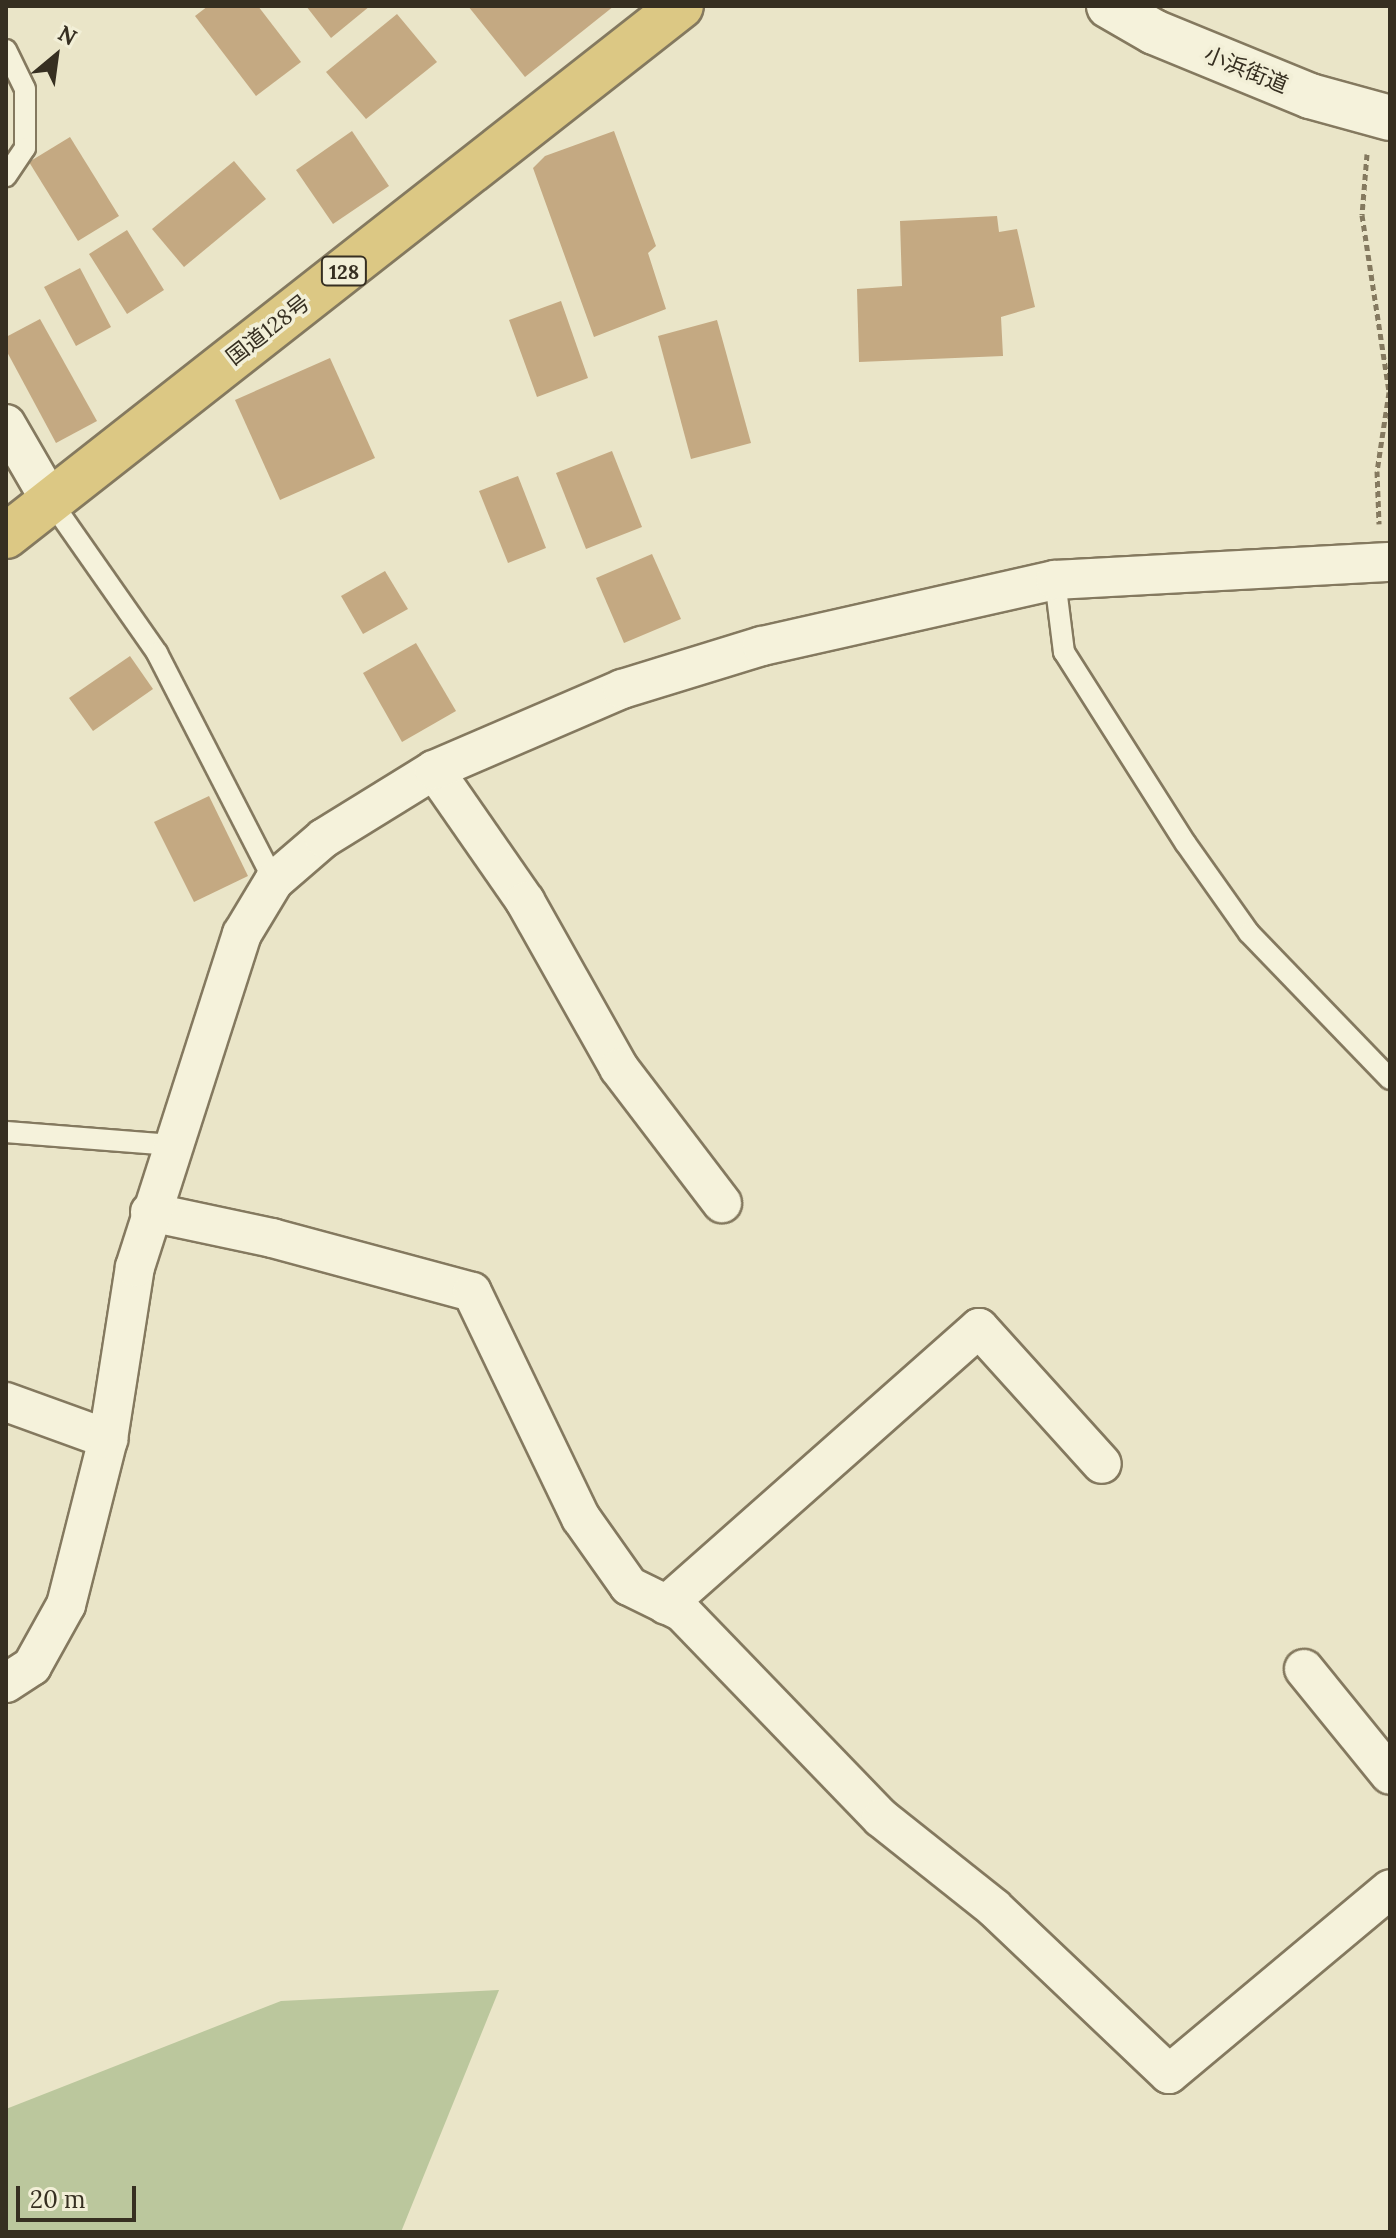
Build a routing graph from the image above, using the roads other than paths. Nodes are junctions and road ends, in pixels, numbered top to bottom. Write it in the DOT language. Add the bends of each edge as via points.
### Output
graph roads {
  1 [pos="681,6"];
  2 [pos="1109,6"];
  3 [pos="6,50"];
  4 [pos="1380,116"];
  5 [pos="6,176"];
  6 [pos="6,424"];
  7 [pos="50,500"];
  8 [pos="6,536"];
  9 [pos="1386,562"];
  10 [pos="1055,580"];
  11 [pos="434,770"];
  12 [pos="274,881"];
  13 [pos="1390,1079"];
  14 [pos="6,1132"];
  15 [pos="171,1145"];
  16 [pos="722,1203"];
  17 [pos="150,1212"];
  18 [pos="6,1402"];
  19 [pos="108,1439"];
  20 [pos="1102,1464"];
  21 [pos="666,1605"];
  22 [pos="1304,1669"];
  23 [pos="6,1683"];
  24 [pos="1390,1775"];
  25 [pos="1390,1889"];
  1 -- 7 [label="highway, 国道128号 / 128"];
  2 -- 4 [label="main road, 小浜街道" via="1154,32 1296,90"];
  3 -- 5 [label="lane" via="25,89 25,148"];
  6 -- 7 [label="street"];
  7 -- 8 [label="highway, 国道128号 / 128"];
  7 -- 12 [label="lane" via="157,653"];
  9 -- 10 [label="street"];
  10 -- 11 [label="street" via="762,646 622,689"];
  10 -- 13 [label="lane" via="1064,652 1186,844 1249,933"];
  11 -- 12 [label="street" via="324,838"];
  11 -- 16 [label="street" via="525,901 619,1068"];
  12 -- 15 [label="street" via="242,934"];
  14 -- 15 [label="lane"];
  15 -- 17 [label="street"];
  17 -- 19 [label="street" via="135,1267"];
  17 -- 21 [label="street" via="272,1238 472,1292 581,1518 629,1586"];
  18 -- 19 [label="street"];
  19 -- 23 [label="street" via="66,1605 32,1666"];
  20 -- 21 [label="street" via="979,1328"];
  21 -- 25 [label="street" via="682,1612 881,1818 994,1908 1169,2074"];
  22 -- 24 [label="street"];
}
